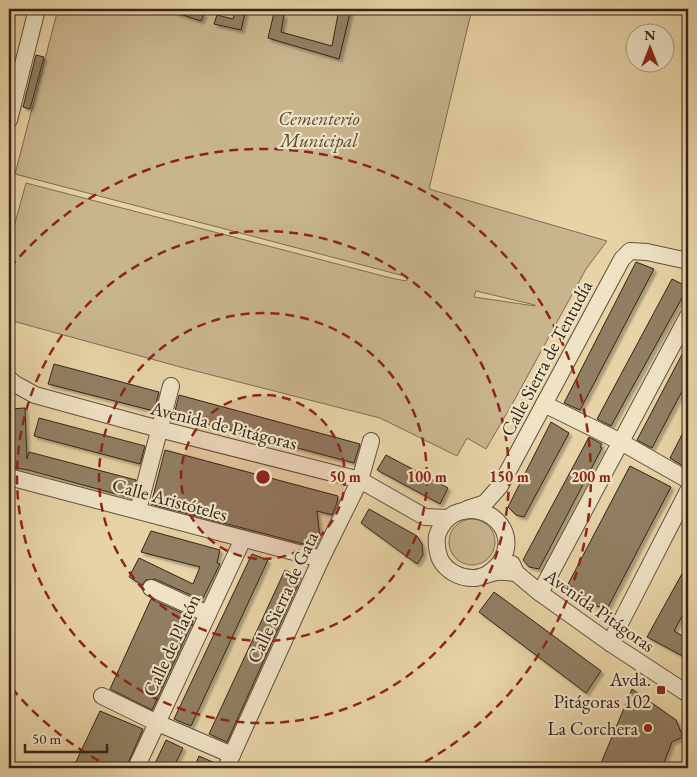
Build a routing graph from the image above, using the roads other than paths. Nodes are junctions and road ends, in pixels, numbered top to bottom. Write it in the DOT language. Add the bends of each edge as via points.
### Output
graph roads {
  1 [pos="24,9"];
  2 [pos="35,17"];
  3 [pos="9,120"];
  4 [pos="688,261"];
  5 [pos="688,316"];
  6 [pos="9,379"];
  7 [pos="171,386"];
  8 [pos="544,404"];
  9 [pos="159,430"];
  10 [pos="370,441"];
  11 [pos="621,442"];
  12 [pos="9,477"];
  13 [pos="360,480"];
  14 [pos="688,480"];
  15 [pos="500,486"];
  16 [pos="688,491"];
  17 [pos="467,509"];
  18 [pos="138,510"];
  19 [pos="425,517"];
  20 [pos="448,518"];
  21 [pos="499,523"];
  22 [pos="243,539"];
  23 [pos="437,539"];
  24 [pos="506,547"];
  25 [pos="321,559"];
  26 [pos="516,574"];
  27 [pos="486,575"];
  28 [pos="151,588"];
  29 [pos="540,593"];
  30 [pos="208,614"];
  31 [pos="610,643"];
  32 [pos="688,694"];
  33 [pos="102,696"];
  34 [pos="157,722"];
  35 [pos="229,762"];
  36 [pos="136,768"];
  1 -- 2 [label="street"];
  2 -- 3 [label="street"];
  4 -- 8 [label="street, Calle Sierra de Tentudía" via="630,251 622,259"];
  5 -- 11 [label="street"];
  6 -- 9 [label="street, Avenida de Pitágoras" via="36,395"];
  7 -- 9 [label="street"];
  8 -- 11 [label="street"];
  8 -- 15 [label="street, Calle Sierra de Tentudía"];
  9 -- 13 [label="street, Avenida de Pitágoras"];
  9 -- 18 [label="street"];
  10 -- 13 [label="street, Calle Sierra de Gata"];
  11 -- 14 [label="street"];
  11 -- 29 [label="street"];
  12 -- 18 [label="street, Calle Aristóteles"];
  13 -- 19 [label="street, Avenida de Pitágoras"];
  13 -- 25 [label="street, Calle Sierra de Gata"];
  15 -- 17 [label="street, Calle Sierra de Tentudía" via="485,503"];
  15 -- 21 [label="street, Calle Sierra de Tentudía"];
  16 -- 31 [label="street"];
  17 -- 20 [label="street"];
  17 -- 21 [label="street" via="485,512"];
  18 -- 22 [label="street, Calle Aristóteles"];
  19 -- 20 [label="street, Avenida de Pitágoras"];
  19 -- 23 [label="street"];
  20 -- 23 [label="street"];
  21 -- 24 [label="street" via="505,534"];
  22 -- 25 [label="street, Calle Aristóteles"];
  22 -- 30 [label="street, Calle de Platón"];
  23 -- 27 [label="street" via="437,551 450,571 461,577"];
  24 -- 26 [label="street, Avenida Pitágoras"];
  24 -- 27 [label="street" via="496,568"];
  25 -- 35 [label="street, Calle Sierra de Gata"];
  26 -- 27 [label="street, Avenida Pitágoras" via="499,572"];
  26 -- 29 [label="street, Avenida Pitágoras"];
  28 -- 30 [label="street"];
  29 -- 31 [label="street, Avenida Pitágoras"];
  30 -- 34 [label="street, Calle de Platón"];
  31 -- 32 [label="street, Avenida Pitágoras"];
  33 -- 34 [label="street"];
  34 -- 35 [label="street"];
  34 -- 36 [label="street, Calle de Platón"];
}
